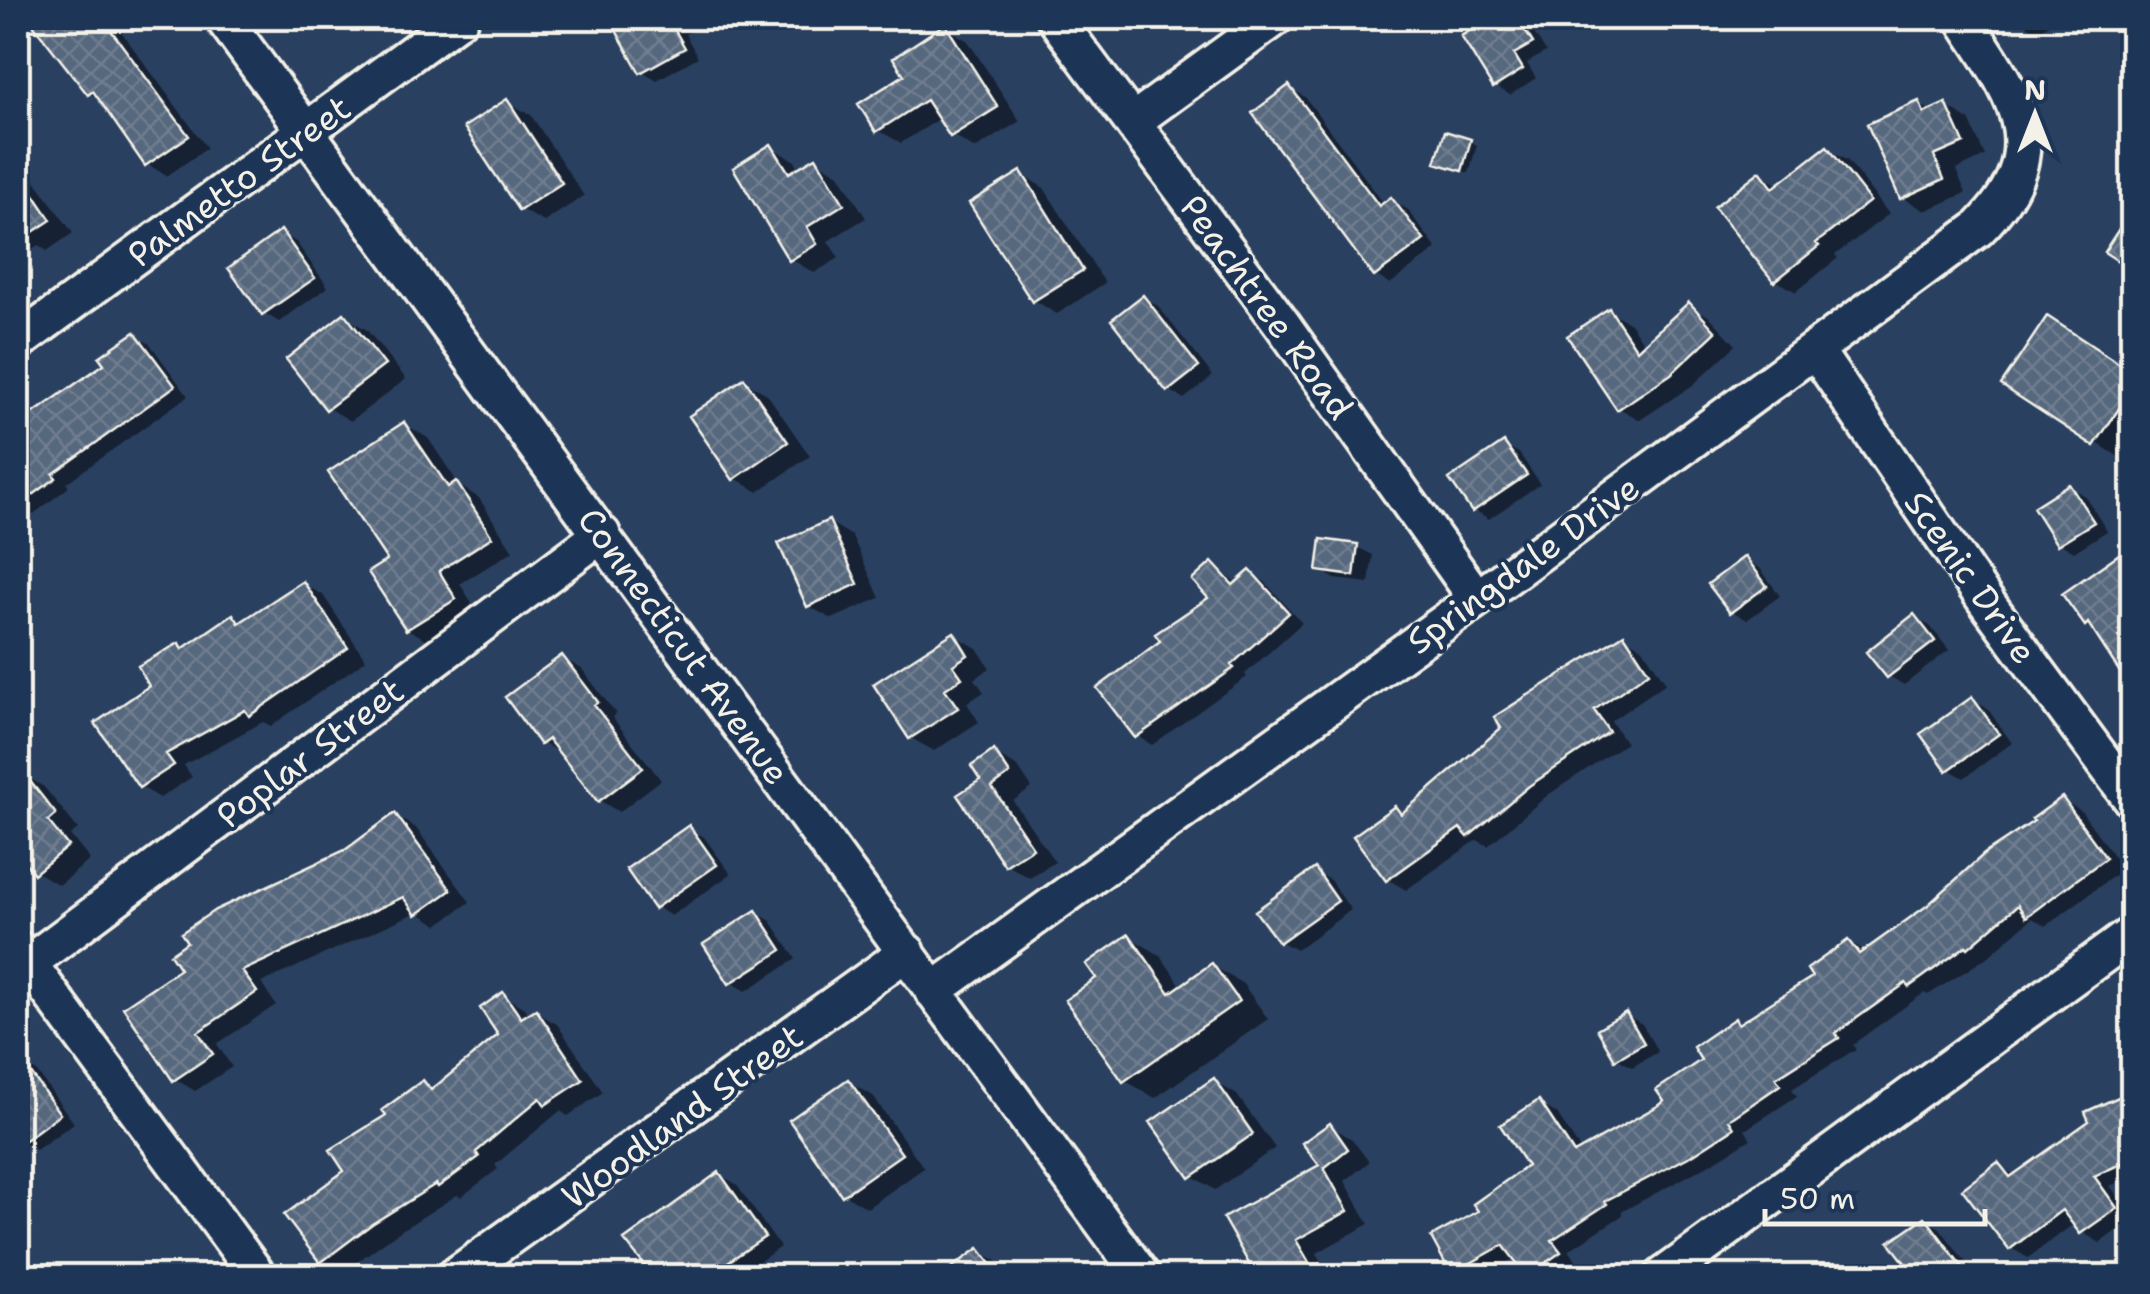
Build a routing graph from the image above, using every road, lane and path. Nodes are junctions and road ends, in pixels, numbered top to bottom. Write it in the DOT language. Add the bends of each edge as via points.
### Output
graph roads {
  1 [pos="224,18"];
  2 [pos="460,18"];
  3 [pos="1055,18"];
  4 [pos="1275,18"];
  5 [pos="1964,18"];
  6 [pos="1132,122"];
  7 [pos="307,131"];
  8 [pos="18,342"];
  9 [pos="1815,350"];
  10 [pos="602,534"];
  11 [pos="1476,599"];
  12 [pos="2132,800"];
  13 [pos="2132,934"];
  14 [pos="907,952"];
  15 [pos="21,961"];
  16 [pos="933,990"];
  17 [pos="258,1276"];
  18 [pos="455,1276"];
  19 [pos="1142,1276"];
  20 [pos="1663,1276"];
  1 -- 7 [label="street, Connecticut Avenue"];
  2 -- 7 [label="street, Palmetto Street"];
  3 -- 6 [label="street, Peachtree Road"];
  4 -- 6 [label="street"];
  5 -- 9 [label="street, Springdale Drive" via="2020,114 2023,148 2016,180 1978,229"];
  6 -- 11 [label="street, Peachtree Road"];
  7 -- 8 [label="street, Palmetto Street"];
  7 -- 10 [label="street, Connecticut Avenue"];
  9 -- 11 [label="street, Springdale Drive"];
  9 -- 12 [label="street, Scenic Drive"];
  10 -- 14 [label="street, Connecticut Avenue"];
  10 -- 15 [label="street, Poplar Street"];
  11 -- 16 [label="street, Springdale Drive"];
  13 -- 20 [label="street"];
  14 -- 16 [label="street, Connecticut Avenue"];
  14 -- 18 [label="street, Woodland Street"];
  15 -- 17 [label="street"];
  16 -- 19 [label="street, Connecticut Avenue"];
}
